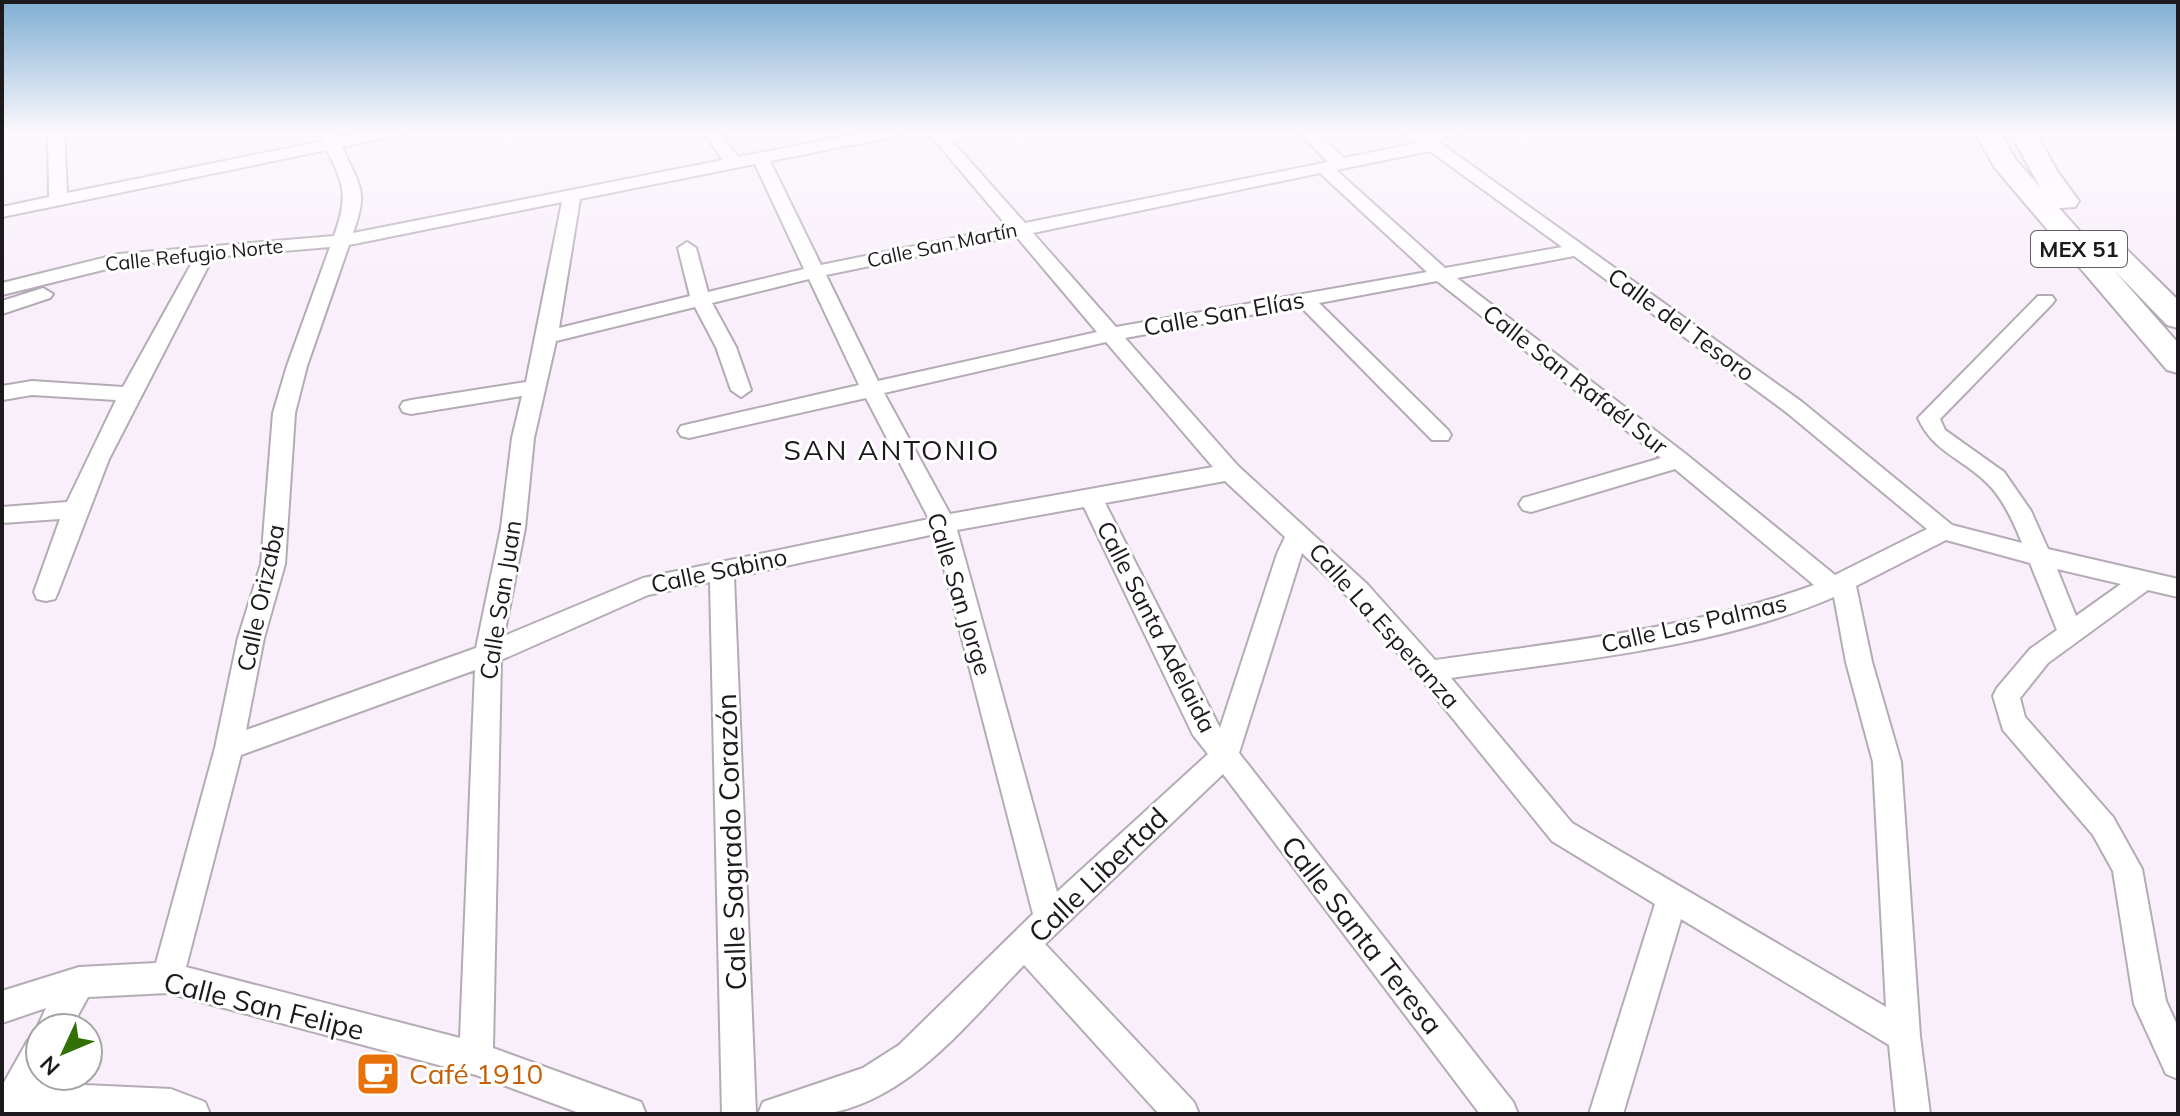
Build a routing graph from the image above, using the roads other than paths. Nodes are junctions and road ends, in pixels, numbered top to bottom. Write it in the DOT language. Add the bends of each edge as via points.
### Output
graph roads {
  1 [pos="57,183"];
  2 [pos="134,183"];
  3 [pos="353,183"];
  4 [pos="625,183"];
  5 [pos="772,183"];
  6 [pos="979,183"];
  7 [pos="1243,183"];
  8 [pos="1349,183"];
  9 [pos="1485,183"];
  10 [pos="2022,183"];
  11 [pos="2052,183"];
  12 [pos="572,194"];
  13 [pos="58,201"];
  14 [pos="2,212"];
  15 [pos="1018,229"];
  16 [pos="340,241"];
  17 [pos="687,248"];
  18 [pos="208,250"];
  19 [pos="1579,250"];
  20 [pos="76,271"];
  21 [pos="815,272"];
  22 [pos="1440,274"];
  23 [pos="2,289"];
  24 [pos="700,299"];
  25 [pos="1304,299"];
  26 [pos="2045,300"];
  27 [pos="2,308"];
  28 [pos="2178,318"];
  29 [pos="1114,334"];
  30 [pos="547,337"];
  31 [pos="2178,363"];
  32 [pos="533,388"];
  33 [pos="871,388"];
  34 [pos="741,390"];
  35 [pos="2,393"];
  36 [pos="127,394"];
  37 [pos="411,407"];
  38 [pos="689,431"];
  39 [pos="1440,435"];
  40 [pos="1679,460"];
  41 [pos="1230,472"];
  42 [pos="1091,497"];
  43 [pos="1531,504"];
  44 [pos="74,510"];
  45 [pos="2,515"];
  46 [pos="944,524"];
  47 [pos="1944,531"];
  48 [pos="1299,534"];
  49 [pos="2037,556"];
  50 [pos="722,570"];
  51 [pos="2142,582"];
  52 [pos="1838,585"];
  53 [pos="2178,588"];
  54 [pos="46,592"];
  55 [pos="2070,631"];
  56 [pos="488,654"];
  57 [pos="1429,671"];
  58 [pos="229,748"];
  59 [pos="1224,756"];
  60 [pos="1672,898"];
  61 [pos="1049,919"];
  62 [pos="1025,944"];
  63 [pos="168,978"];
  64 [pos="79,982"];
  65 [pos="2,1007"];
  66 [pos="62,1012"];
  67 [pos="1904,1036"];
  68 [pos="476,1059"];
  69 [pos="2178,1062"];
  70 [pos="24,1081"];
  71 [pos="10,1106"];
  72 [pos="193,1114"];
  73 [pos="629,1114"];
  74 [pos="739,1114"];
  75 [pos="775,1114"];
  76 [pos="1182,1114"];
  77 [pos="1501,1114"];
  78 [pos="1606,1114"];
  79 [pos="1913,1114"];
  1 -- 13 [label="street"];
  2 -- 13 [label="street"];
  3 -- 16 [label="street, Calle Orizaba" via="351,214"];
  4 -- 12 [label="street, Calle Refugio Norte"];
  5 -- 21 [label="street, Calle San Jorge"];
  6 -- 15 [label="street, Calle La Esperanza"];
  7 -- 15 [label="street, Calle San Martín"];
  8 -- 22 [label="street, Calle San Rafaél Sur"];
  9 -- 19 [label="street, Calle del Tesoro"];
  10 -- 31 [label="main road, MEX 51"];
  11 -- 28 [label="main road, MEX 51" via="2074,213"];
  12 -- 16 [label="street, Calle Refugio Norte"];
  12 -- 30 [label="street, Calle San Juan"];
  13 -- 14 [label="street"];
  15 -- 21 [label="street, Calle San Martín"];
  15 -- 29 [label="street, Calle La Esperanza"];
  16 -- 18 [label="street, Calle Refugio Norte"];
  16 -- 58 [label="street, Calle Orizaba" via="284,413 273,564 251,638"];
  17 -- 24 [label="street"];
  18 -- 20 [label="street, Calle Refugio Norte" via="119,260"];
  18 -- 36 [label="street"];
  19 -- 22 [label="street, Calle San Elías"];
  19 -- 47 [label="street, Calle del Tesoro" via="1794,407"];
  20 -- 23 [label="street, Calle Refugio Norte"];
  20 -- 27 [label="street" via="64,286"];
  21 -- 24 [label="street, Calle San Martín"];
  21 -- 33 [label="street, Calle San Jorge"];
  22 -- 25 [label="street, Calle San Elías"];
  22 -- 40 [label="street, Calle San Rafaél Sur"];
  24 -- 30 [label="street, Calle San Martín"];
  24 -- 34 [label="street"];
  25 -- 29 [label="street, Calle San Elías"];
  25 -- 39 [label="street"];
  26 -- 49 [label="street" via="1929,418 1936,434 1996,478 2023,517"];
  29 -- 33 [label="street, Calle San Elías"];
  29 -- 41 [label="street, Calle La Esperanza"];
  30 -- 32 [label="street, Calle San Juan"];
  32 -- 37 [label="street"];
  32 -- 56 [label="street, Calle San Juan"];
  33 -- 38 [label="street, Calle San Elías"];
  33 -- 46 [label="street, Calle San Jorge"];
  35 -- 36 [label="street" via="32,388"];
  36 -- 44 [label="street"];
  40 -- 43 [label="street"];
  40 -- 52 [label="street, Calle San Rafaél Sur"];
  41 -- 42 [label="street, Calle Sabino"];
  41 -- 48 [label="street, Calle La Esperanza"];
  42 -- 46 [label="street, Calle Sabino"];
  42 -- 59 [label="street, Calle Santa Adelaida" via="1203,727"];
  44 -- 45 [label="street"];
  44 -- 54 [label="street"];
  46 -- 50 [label="street, Calle Sabino"];
  46 -- 61 [label="street, Calle San Jorge"];
  47 -- 49 [label="street"];
  47 -- 52 [label="street, Calle Las Palmas"];
  48 -- 57 [label="street, Calle La Esperanza"];
  48 -- 59 [label="street, Calle Libertad"];
  49 -- 51 [label="street"];
  49 -- 55 [label="street"];
  50 -- 56 [label="street, Calle Sabino" via="643,587"];
  50 -- 74 [label="street, Calle Sagrado Corazón"];
  51 -- 53 [label="street"];
  51 -- 55 [label="street"];
  52 -- 57 [label="street, Calle Las Palmas" via="1758,614 1624,643"];
  52 -- 67 [label="street" via="1887,762"];
  55 -- 69 [label="street" via="2039,656 2006,696 2013,722 2103,826 2127,869 2150,1004"];
  56 -- 58 [label="street, Calle Sabino"];
  56 -- 68 [label="street, Calle San Juan"];
  57 -- 60 [label="street, Calle La Esperanza" via="1562,832"];
  58 -- 63 [label="street, Calle Orizaba"];
  59 -- 61 [label="street, Calle Libertad"];
  59 -- 77 [label="street, Calle Santa Teresa"];
  60 -- 67 [label="street, Calle La Esperanza"];
  60 -- 78 [label="street"];
  61 -- 62 [label="street, Calle Libertad"];
  62 -- 75 [label="street, Calle Libertad" via="911,1057 871,1082"];
  62 -- 76 [label="street"];
  63 -- 64 [label="street, Calle San Felipe"];
  63 -- 68 [label="street, Calle San Felipe"];
  64 -- 65 [label="street, Calle San Felipe"];
  64 -- 66 [label="street"];
  67 -- 79 [label="street"];
  68 -- 73 [label="street, Calle San Felipe"];
  70 -- 71 [label="street"];
  71 -- 72 [label="street" via="171,1106"];
}
